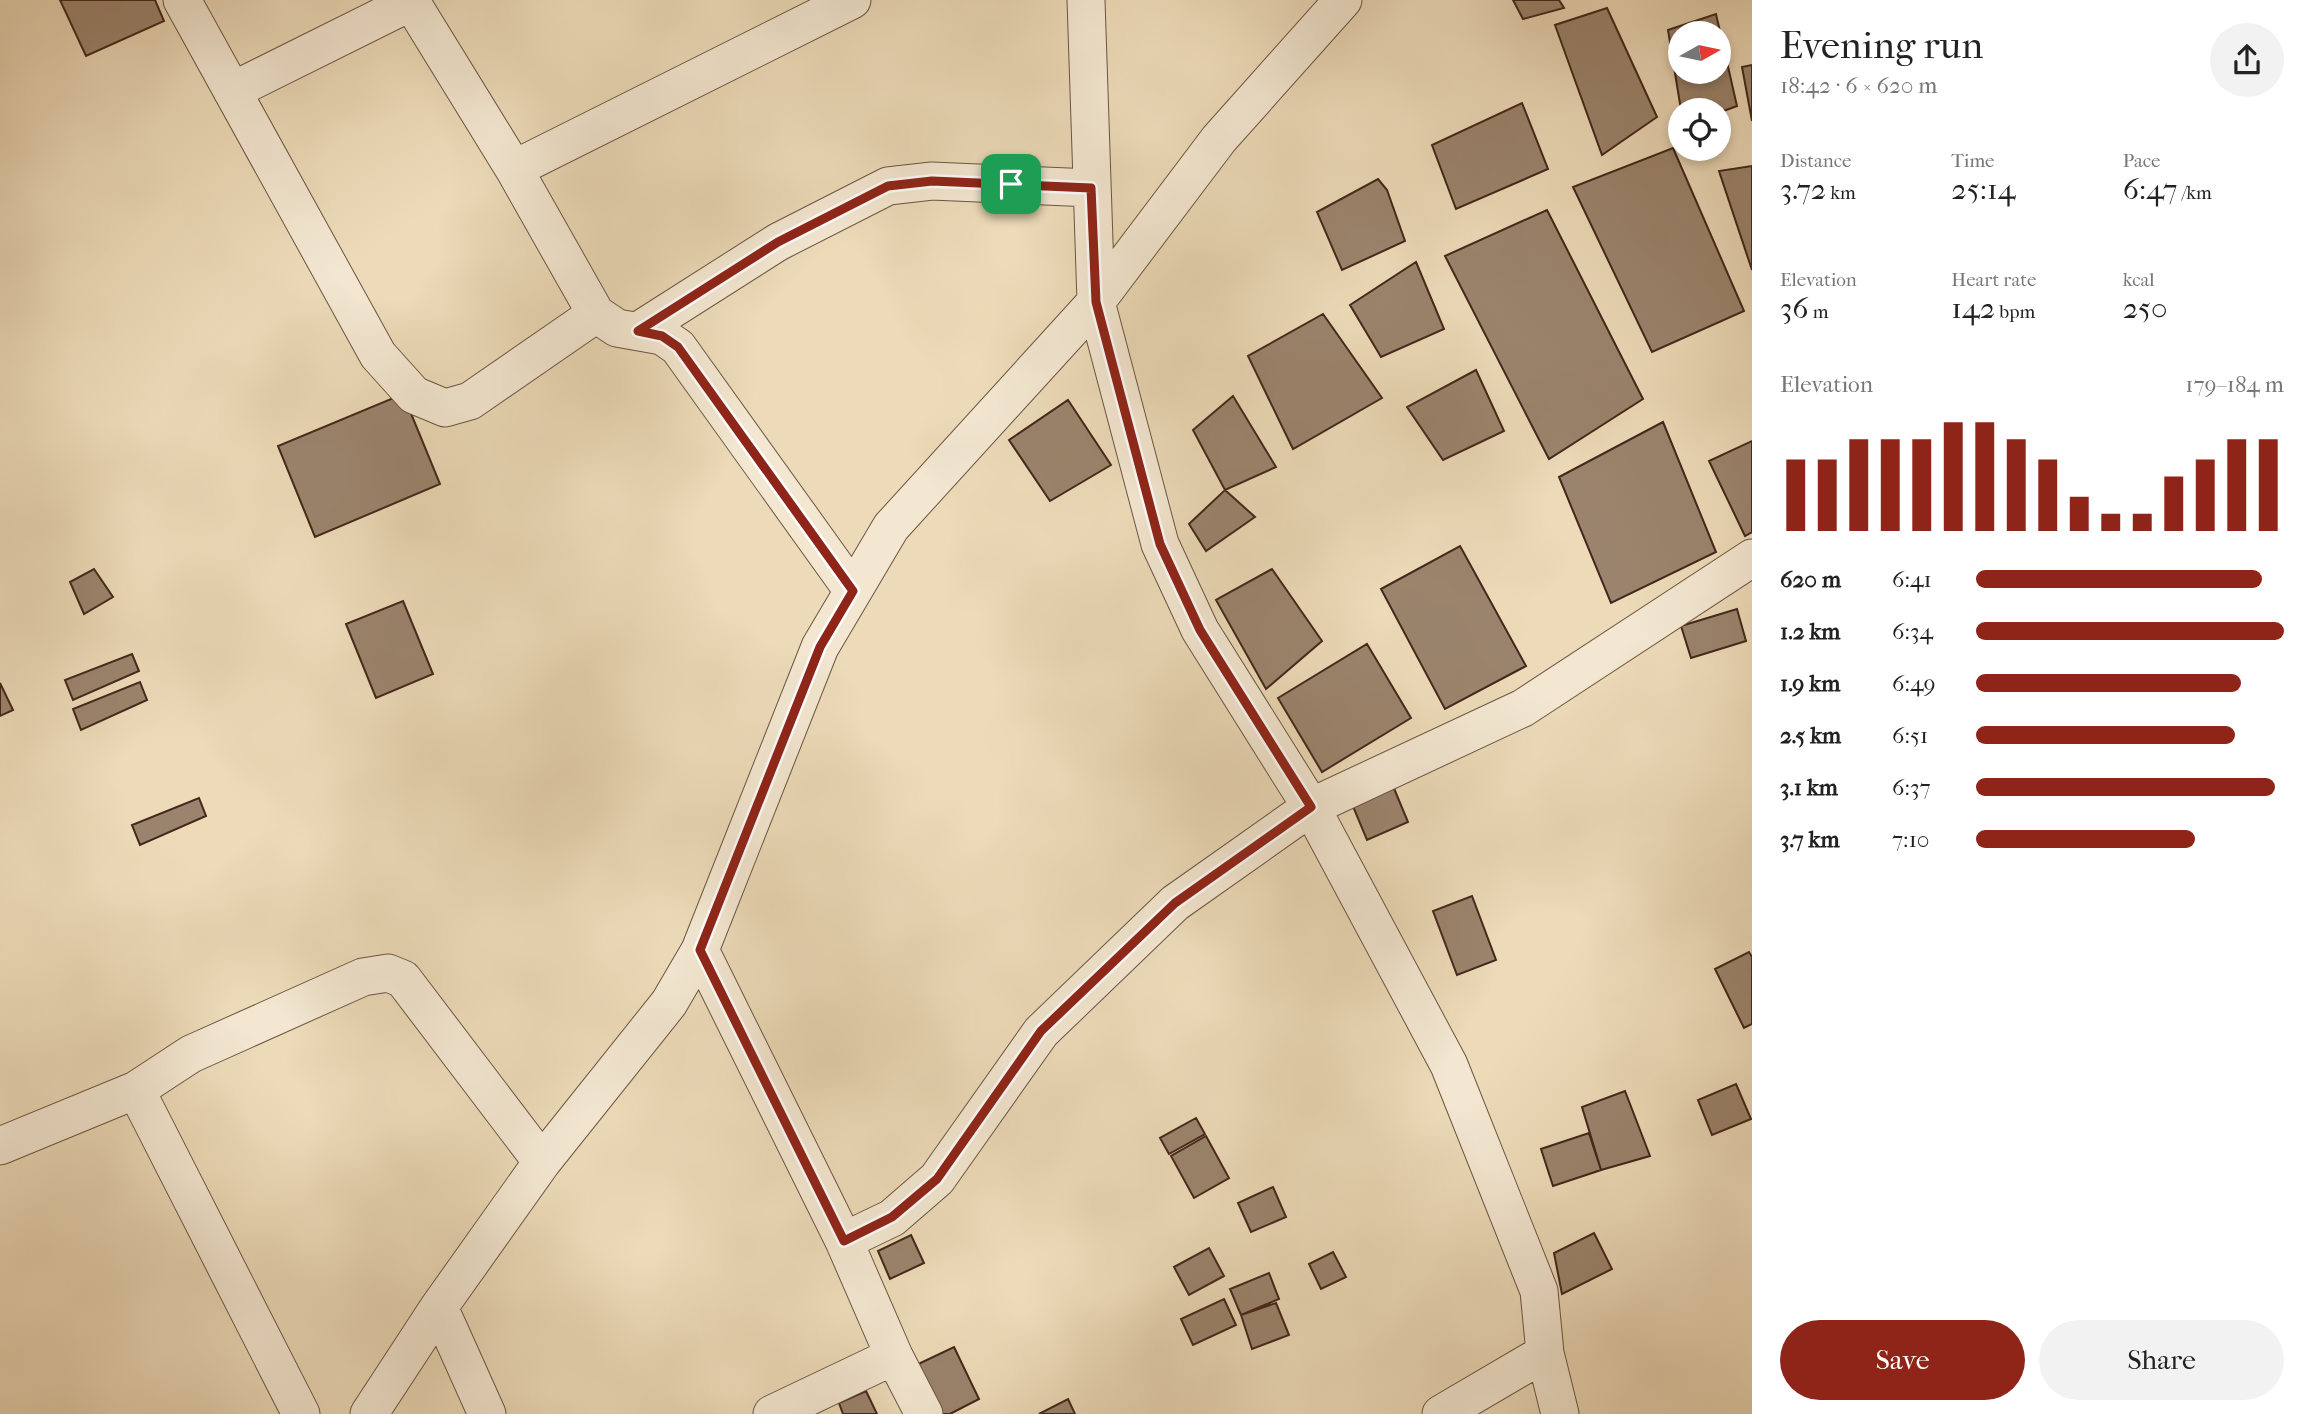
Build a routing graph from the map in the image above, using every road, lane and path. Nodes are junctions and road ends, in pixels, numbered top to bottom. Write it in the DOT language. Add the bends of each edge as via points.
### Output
graph roads {
  1 [pos="182,0"];
  2 [pos="852,0"];
  3 [pos="1086,0"];
  4 [pos="1343,0"];
  5 [pos="411,1"];
  6 [pos="232,91"];
  7 [pos="514,169"];
  8 [pos="1091,188"];
  9 [pos="1096,302"];
  10 [pos="596,314"];
  11 [pos="638,331"];
  12 [pos="1752,558"];
  13 [pos="853,591"];
  14 [pos="1311,807"];
  15 [pos="700,950"];
  16 [pos="136,1090"];
  17 [pos="0,1146"];
  18 [pos="542,1162"];
  19 [pos="844,1241"];
  20 [pos="439,1307"];
  21 [pos="1545,1353"];
  22 [pos="894,1356"];
  23 [pos="301,1414"];
  24 [pos="369,1414"];
  25 [pos="487,1414"];
  26 [pos="772,1414"];
  27 [pos="924,1414"];
  28 [pos="1441,1414"];
  29 [pos="1560,1414"];
  1 -- 6 [label="street"];
  2 -- 7 [label="street"];
  3 -- 8 [label="street"];
  4 -- 9 [label="street" via="1219,139"];
  5 -- 6 [label="street"];
  5 -- 7 [label="street"];
  6 -- 10 [label="street" via="378,355 414,395 444,408 470,401"];
  7 -- 10 [label="street"];
  8 -- 9 [label="street"];
  8 -- 11 [label="street" via="932,181 888,186 778,242"];
  9 -- 13 [label="street" via="891,527"];
  9 -- 14 [label="street" via="1160,544 1200,630"];
  10 -- 11 [label="street" via="617,328"];
  11 -- 13 [label="street" via="662,336 678,347"];
  12 -- 14 [label="street" via="1523,708"];
  13 -- 15 [label="street" via="820,647"];
  14 -- 19 [label="street" via="1175,903 1041,1031 937,1179 892,1217"];
  14 -- 21 [label="street" via="1449,1065 1539,1291"];
  15 -- 18 [label="street" via="669,1003"];
  15 -- 19 [label="street"];
  16 -- 17 [label="street"];
  16 -- 18 [label="street" via="191,1054 363,977 388,973 403,979"];
  16 -- 23 [label="street"];
  18 -- 20 [label="street"];
  19 -- 22 [label="street"];
  20 -- 24 [label="street"];
  20 -- 25 [label="street"];
  21 -- 28 [label="street"];
  21 -- 29 [label="street"];
  22 -- 26 [label="street"];
  22 -- 27 [label="street"];
}
